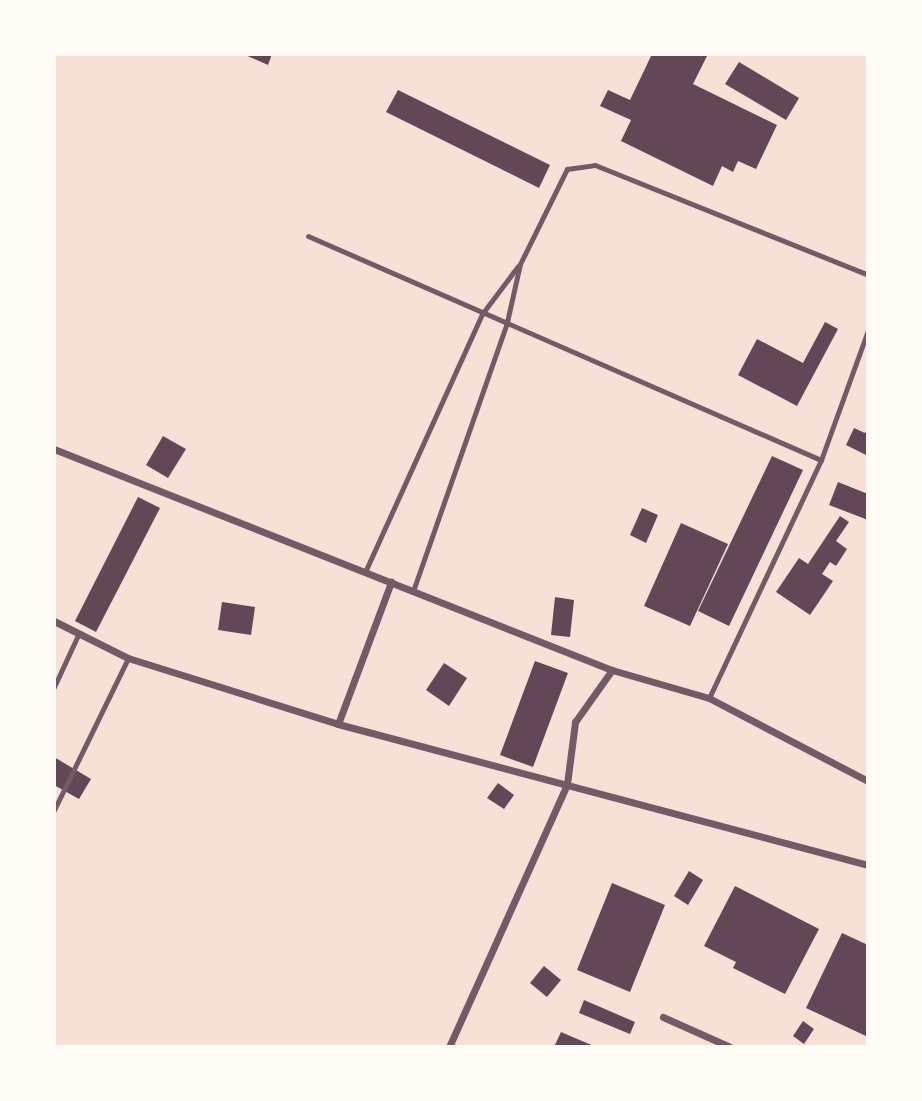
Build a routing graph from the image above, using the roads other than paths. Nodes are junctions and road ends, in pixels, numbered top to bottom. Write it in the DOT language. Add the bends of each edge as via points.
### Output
graph roads {
  1 [pos="308,236"];
  2 [pos="520,264"];
  3 [pos="868,275"];
  4 [pos="482,314"];
  5 [pos="507,322"];
  6 [pos="868,330"];
  7 [pos="54,449"];
  8 [pos="821,460"];
  9 [pos="365,572"];
  10 [pos="391,582"];
  11 [pos="413,591"];
  12 [pos="54,621"];
  13 [pos="79,635"];
  14 [pos="128,658"];
  15 [pos="612,670"];
  16 [pos="54,687"];
  17 [pos="709,698"];
  18 [pos="338,724"];
  19 [pos="868,781"];
  20 [pos="567,784"];
  21 [pos="54,810"];
  22 [pos="868,864"];
  23 [pos="663,1017"];
  24 [pos="449,1047"];
  25 [pos="730,1047"];
  1 -- 4 [label="lane"];
  2 -- 3 [label="lane" via="567,169 587,165"];
  2 -- 4 [label="lane"];
  2 -- 5 [label="lane"];
  4 -- 5 [label="lane"];
  4 -- 9 [label="lane"];
  5 -- 8 [label="lane"];
  5 -- 11 [label="lane"];
  6 -- 8 [label="lane"];
  7 -- 9 [label="street"];
  8 -- 17 [label="lane"];
  9 -- 10 [label="street"];
  10 -- 11 [label="street"];
  10 -- 18 [label="street"];
  11 -- 15 [label="street"];
  12 -- 13 [label="street"];
  13 -- 14 [label="street"];
  13 -- 16 [label="lane"];
  14 -- 18 [label="street"];
  14 -- 21 [label="lane"];
  15 -- 17 [label="street"];
  15 -- 20 [label="street" via="575,722"];
  17 -- 19 [label="street"];
  18 -- 20 [label="street"];
  20 -- 22 [label="street"];
  20 -- 24 [label="street"];
  23 -- 25 [label="street"];
}
